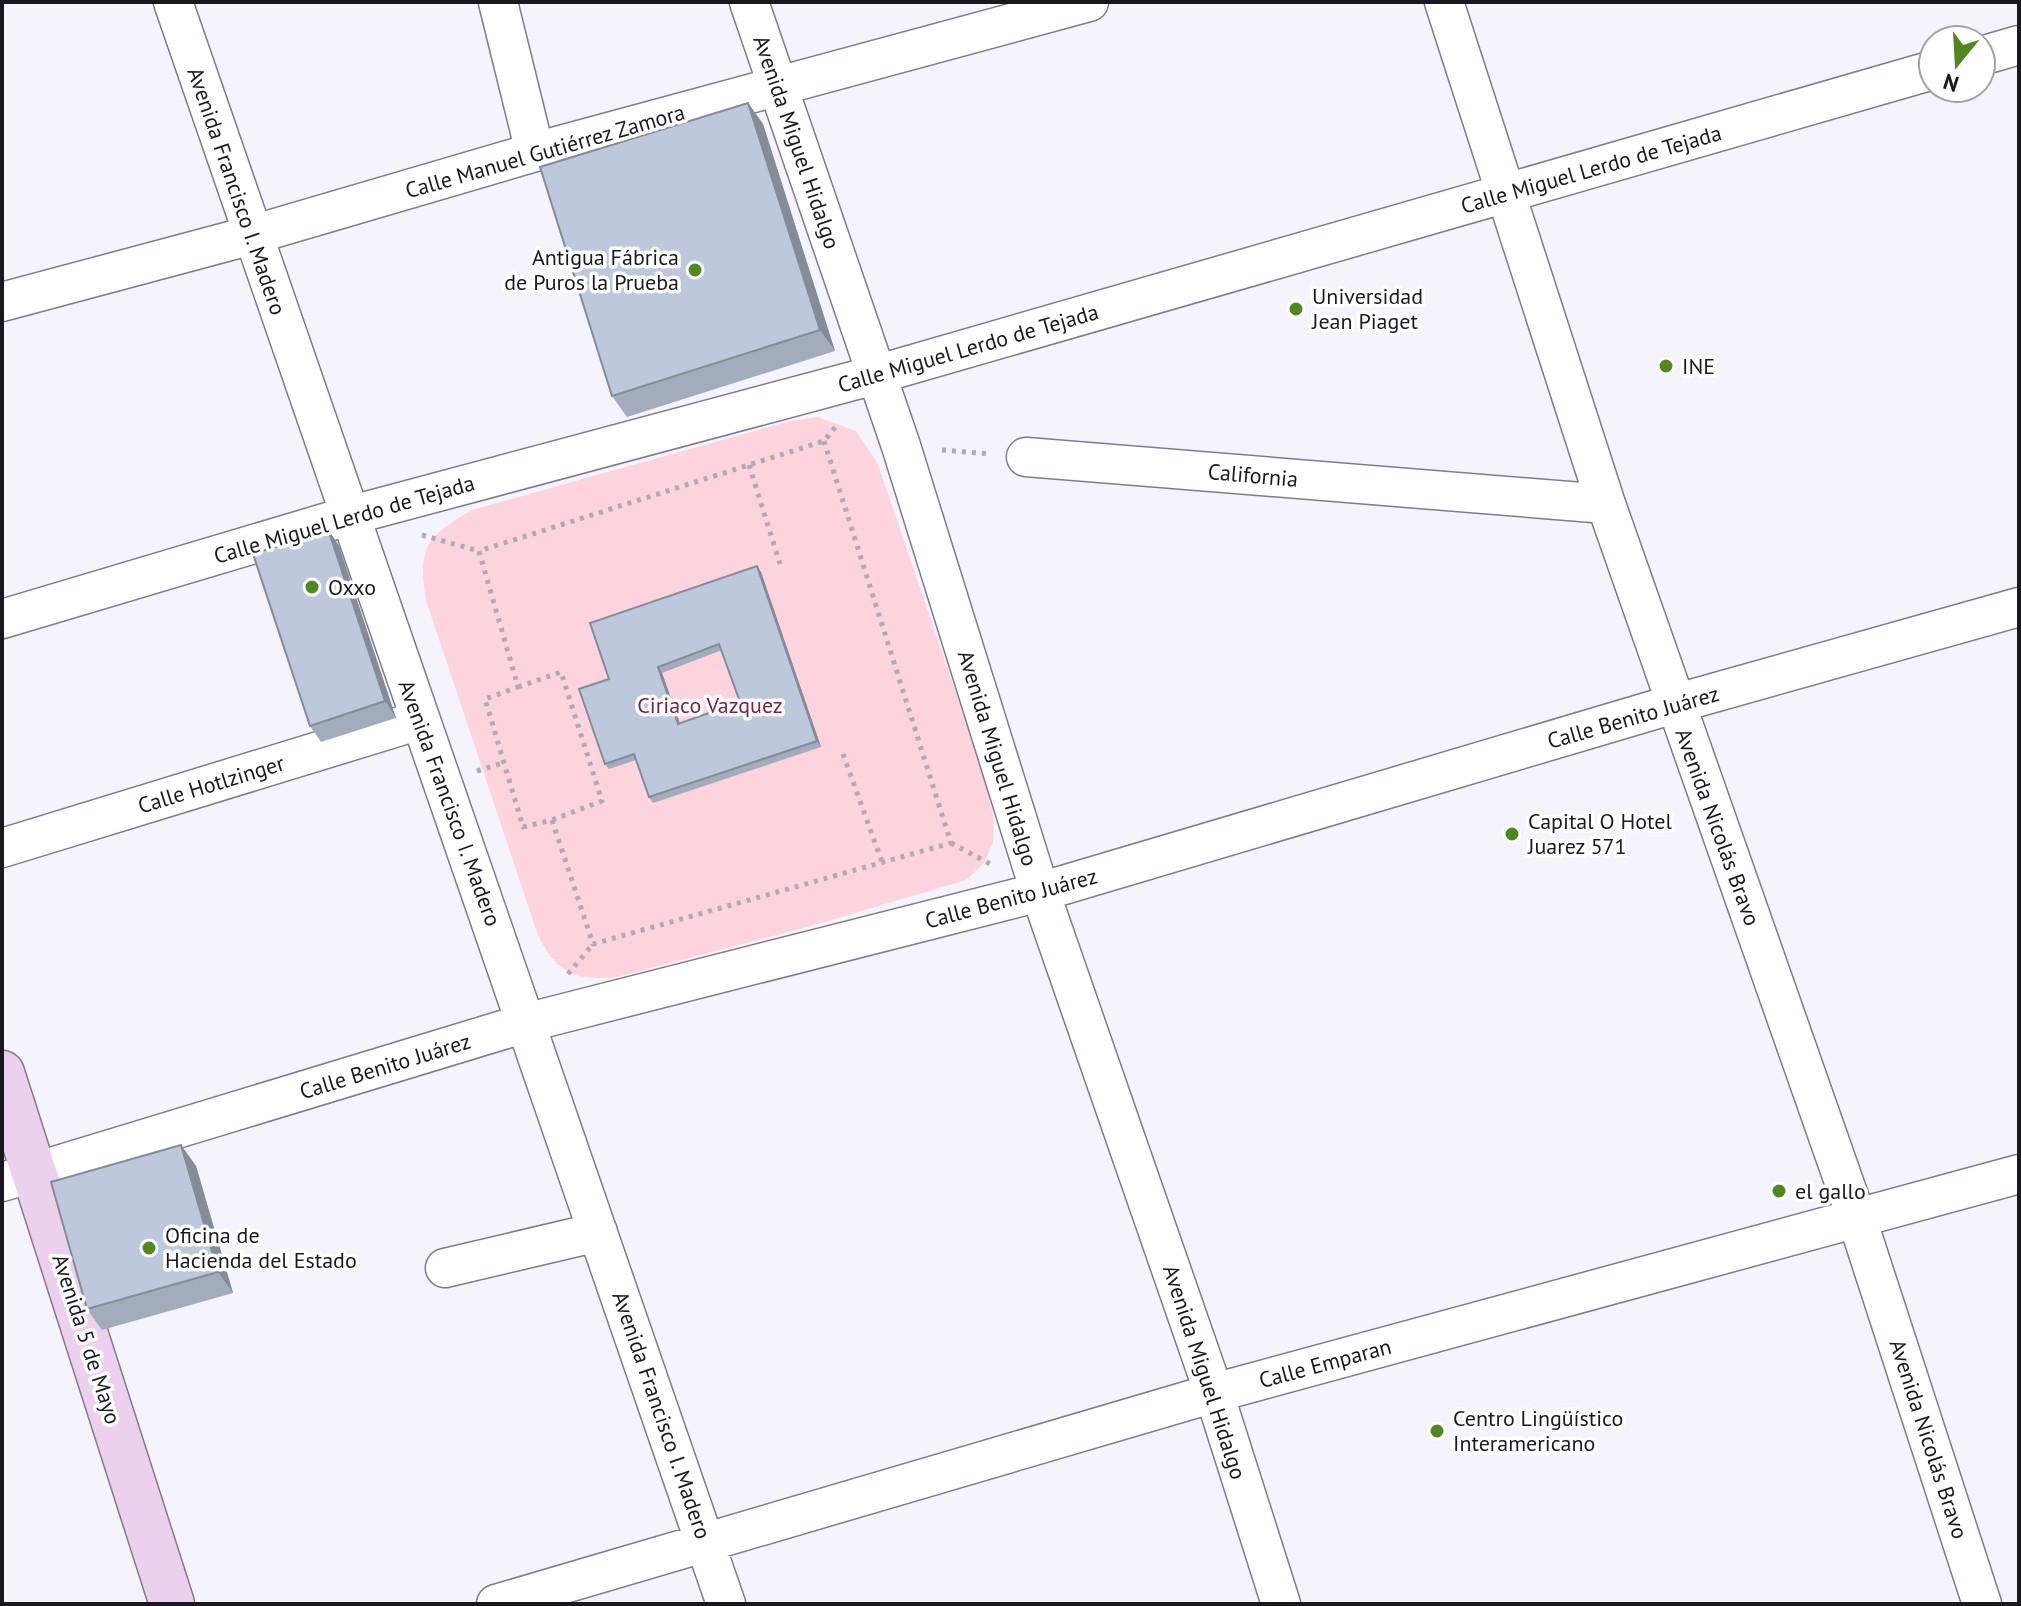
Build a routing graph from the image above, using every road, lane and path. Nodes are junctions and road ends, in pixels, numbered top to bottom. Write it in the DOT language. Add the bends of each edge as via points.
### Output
graph roads {
  1 [pos="173,2"];
  2 [pos="498,2"];
  3 [pos="749,2"];
  4 [pos="1089,2"];
  5 [pos="1444,2"];
  6 [pos="2019,45"];
  7 [pos="1997,51"];
  8 [pos="1917,75"];
  9 [pos="779,87"];
  10 [pos="535,152"];
  11 [pos="1507,193"];
  12 [pos="252,235"];
  13 [pos="2,302"];
  14 [pos="875,375"];
  15 [pos="901,446"];
  16 [pos="1026,457"];
  17 [pos="749,465"];
  18 [pos="1606,504"];
  19 [pos="348,516"];
  20 [pos="780,564"];
  21 [pos="2019,607"];
  22 [pos="2,619"];
  23 [pos="518,687"];
  24 [pos="1674,704"];
  25 [pos="420,720"];
  26 [pos="843,754"];
  27 [pos="552,820"];
  28 [pos="2,848"];
  29 [pos="882,862"];
  30 [pos="1040,892"];
  31 [pos="529,1022"];
  32 [pos="2,1073"];
  33 [pos="2019,1174"];
  34 [pos="18,1178"];
  35 [pos="1857,1219"];
  36 [pos="598,1232"];
  37 [pos="445,1268"];
  38 [pos="1214,1393"];
  39 [pos="706,1545"];
  40 [pos="172,1604"];
  41 [pos="496,1604"];
  42 [pos="726,1604"];
  43 [pos="1281,1604"];
  44 [pos="1982,1604"];
  1 -- 12 [label="street, Avenida Francisco I. Madero"];
  2 -- 10 [label="street"];
  3 -- 9 [label="street, Avenida Miguel Hidalgo"];
  4 -- 9 [label="street, Calle Manuel Gutiérrez Zamora"];
  5 -- 11 [label="street, Avenida Nicolás Bravo"];
  6 -- 7 [label="street"];
  8 -- 11 [label="street, Calle Miguel Lerdo de Tejada"];
  9 -- 10 [label="street, Calle Manuel Gutiérrez Zamora"];
  9 -- 14 [label="street, Avenida Miguel Hidalgo"];
  10 -- 12 [label="street, Calle Manuel Gutiérrez Zamora"];
  11 -- 14 [label="street, Calle Miguel Lerdo de Tejada"];
  11 -- 18 [label="street, Avenida Nicolás Bravo"];
  12 -- 13 [label="street, Calle Manuel Gutiérrez Zamora"];
  12 -- 19 [label="street, Avenida Francisco I. Madero"];
  14 -- 15 [label="street, Avenida Miguel Hidalgo"];
  14 -- 19 [label="street, Calle Miguel Lerdo de Tejada"];
  15 -- 16 [label="path"];
  15 -- 30 [label="street, Avenida Miguel Hidalgo"];
  16 -- 18 [label="street, California"];
  17 -- 20 [label="path"];
  17 -- 23 [label="path" via="479,551"];
  17 -- 29 [label="path" via="824,441 951,843"];
  18 -- 24 [label="street, Avenida Nicolás Bravo"];
  19 -- 22 [label="street, Calle Miguel Lerdo de Tejada"];
  19 -- 25 [label="street, Avenida Francisco I. Madero"];
  21 -- 24 [label="street, Calle Benito Juárez"];
  23 -- 27 [label="path" via="485,699 523,827"];
  23 -- 27 [label="path" via="561,672 602,801"];
  24 -- 30 [label="street, Calle Benito Juárez"];
  24 -- 35 [label="street, Avenida Nicolás Bravo"];
  25 -- 28 [label="street, Calle Hotlzinger"];
  25 -- 31 [label="street, Avenida Francisco I. Madero"];
  26 -- 29 [label="path"];
  27 -- 29 [label="path" via="593,944"];
  30 -- 31 [label="street, Calle Benito Juárez"];
  30 -- 38 [label="street, Avenida Miguel Hidalgo"];
  31 -- 34 [label="street, Calle Benito Juárez"];
  31 -- 36 [label="street, Avenida Francisco I. Madero"];
  32 -- 34 [label="street, Avenida 5 de Mayo"];
  33 -- 35 [label="street, Calle Emparan"];
  34 -- 40 [label="street, Avenida 5 de Mayo"];
  35 -- 38 [label="street, Calle Emparan"];
  35 -- 44 [label="street, Avenida Nicolás Bravo"];
  36 -- 37 [label="street"];
  36 -- 39 [label="street, Avenida Francisco I. Madero"];
  38 -- 39 [label="street, Calle Emparan"];
  38 -- 43 [label="street, Avenida Miguel Hidalgo"];
  39 -- 41 [label="street, Calle Emparan"];
  39 -- 42 [label="street, Avenida Francisco I. Madero"];
}
